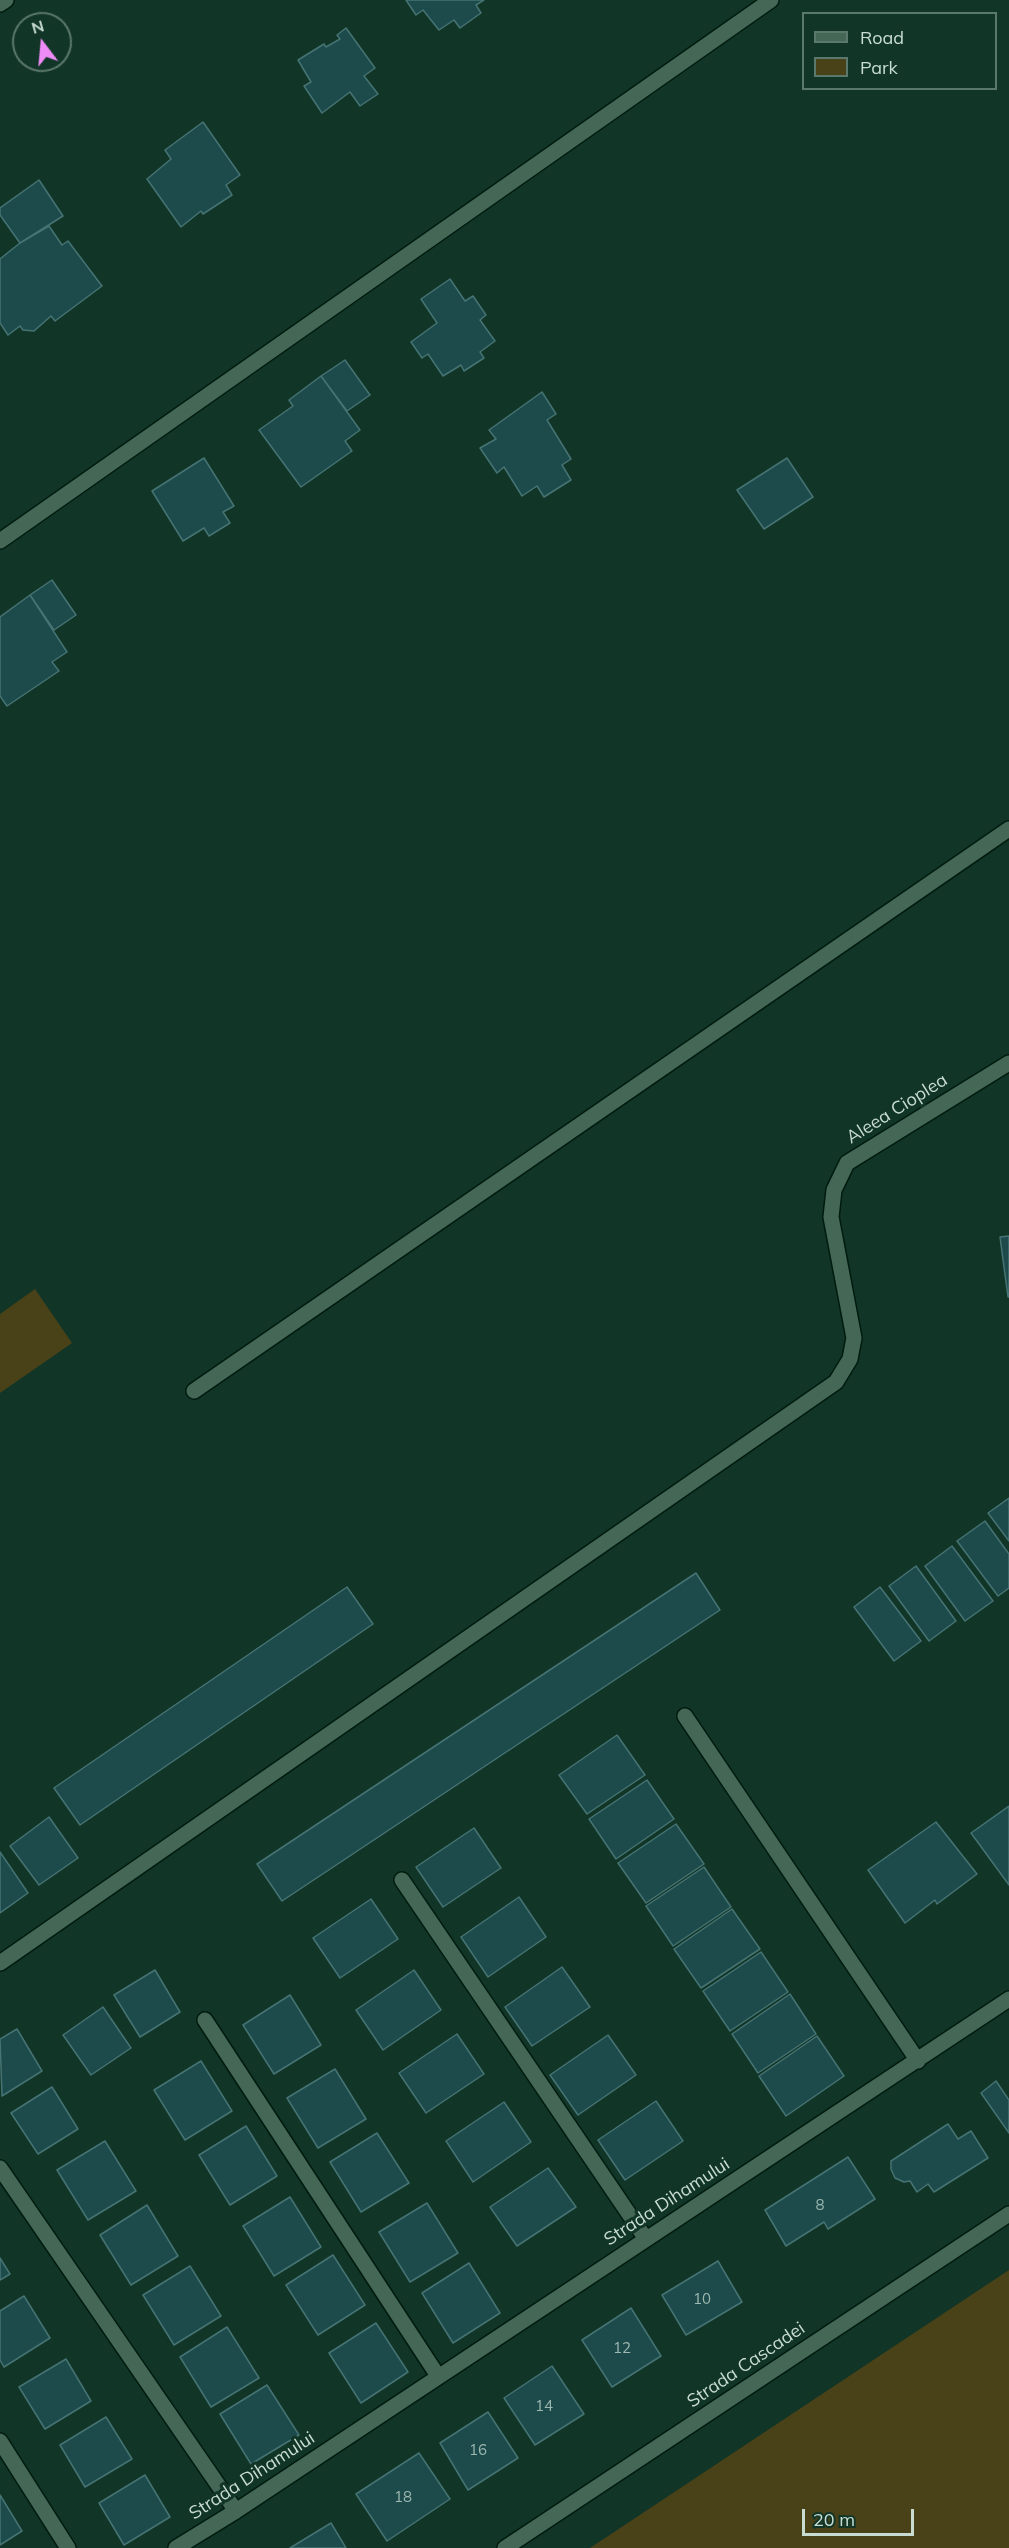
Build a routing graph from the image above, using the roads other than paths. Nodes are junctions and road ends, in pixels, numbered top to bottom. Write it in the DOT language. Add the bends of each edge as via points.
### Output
graph roads {
  1 [pos="6,0"];
  2 [pos="771,0"];
  3 [pos="0,4"];
  4 [pos="0,541"];
  5 [pos="1009,830"];
  6 [pos="1009,1063"];
  7 [pos="194,1391"];
  8 [pos="685,1716"];
  9 [pos="402,1880"];
  10 [pos="0,1963"];
  11 [pos="1009,2000"];
  12 [pos="205,2020"];
  13 [pos="918,2061"];
  14 [pos="0,2168"];
  15 [pos="1009,2214"];
  16 [pos="646,2239"];
  17 [pos="438,2376"];
  18 [pos="0,2441"];
  19 [pos="236,2511"];
  20 [pos="68,2548"];
  21 [pos="176,2548"];
  22 [pos="505,2548"];
  1 -- 3 [label="street"];
  2 -- 4 [label="street"];
  5 -- 7 [label="street"];
  6 -- 10 [label="street, Aleea Cioplea" via="847,1163 834,1190 831,1217 854,1338 850,1359 836,1382"];
  8 -- 13 [label="street"];
  9 -- 16 [label="street"];
  11 -- 13 [label="street, Strada Dihamului"];
  12 -- 17 [label="street"];
  13 -- 16 [label="street, Strada Dihamului"];
  14 -- 19 [label="street"];
  15 -- 22 [label="street, Strada Cascadei"];
  16 -- 17 [label="street, Strada Dihamului"];
  17 -- 19 [label="street, Strada Dihamului"];
  18 -- 20 [label="street"];
  19 -- 21 [label="street, Strada Dihamului"];
}
